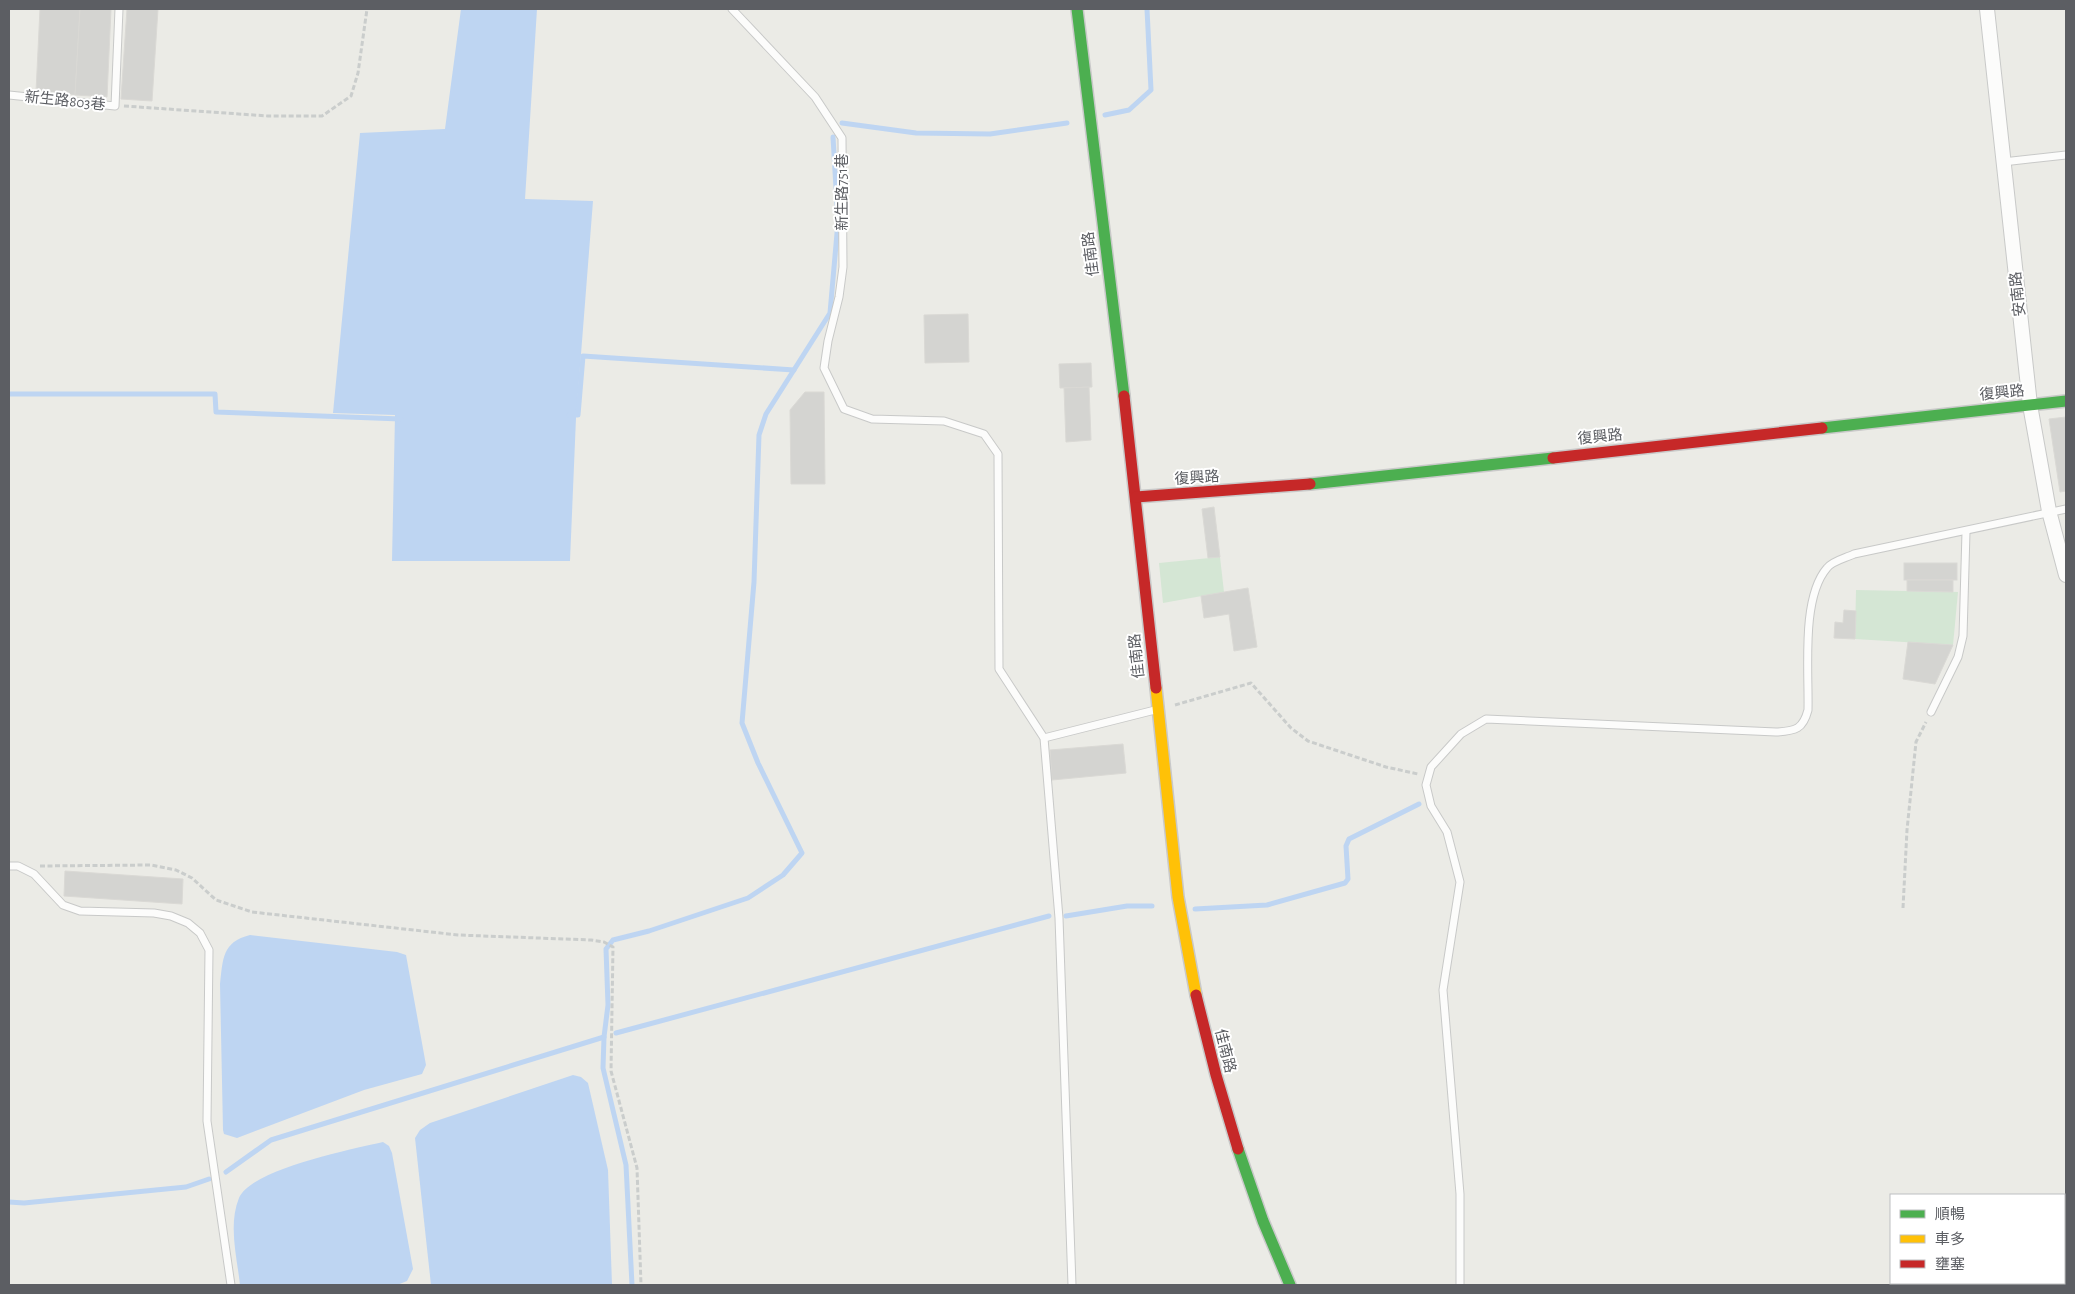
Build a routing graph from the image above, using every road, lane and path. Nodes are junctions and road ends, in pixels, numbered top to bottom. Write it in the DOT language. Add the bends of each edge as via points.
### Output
graph roads {
  1 [pos="119,9"];
  2 [pos="367,9"];
  3 [pos="732,9"];
  4 [pos="1077,9"];
  5 [pos="1987,9"];
  6 [pos="9,95"];
  7 [pos="115,106"];
  8 [pos="2066,155"];
  9 [pos="2003,162"];
  10 [pos="2066,401"];
  11 [pos="2030,405"];
  12 [pos="1136,497"];
  13 [pos="2066,509"];
  14 [pos="2049,512"];
  15 [pos="1966,532"];
  16 [pos="2066,575"];
  17 [pos="1158,709"];
  18 [pos="1930,712"];
  19 [pos="1044,738"];
  20 [pos="1428,777"];
  21 [pos="9,866"];
  22 [pos="18,866"];
  23 [pos="1903,908"];
  24 [pos="231,1285"];
  25 [pos="641,1285"];
  26 [pos="1072,1285"];
  27 [pos="1290,1285"];
  28 [pos="1460,1285"];
  1 -- 7 [label="lane, 新生路803巷"];
  2 -- 7 [label="path" via="358,73 350,96 322,116 268,116"];
  3 -- 19 [label="lane, 新生路751巷" via="815,97 842,138 843,267 824,368 844,409 872,419 944,421 984,434 998,454 999,669"];
  4 -- 12 [label="street, 佳南路"];
  5 -- 9 [label="street, 安南路"];
  6 -- 7 [label="lane, 新生路803巷"];
  8 -- 9 [label="lane"];
  9 -- 11 [label="street, 安南路"];
  10 -- 11 [label="street, 復興路"];
  11 -- 12 [label="street, 復興路" via="1277,488"];
  11 -- 14 [label="street, 安南路"];
  12 -- 17 [label="street, 佳南路"];
  13 -- 14 [label="lane"];
  14 -- 15 [label="lane"];
  14 -- 16 [label="street, 安南路"];
  15 -- 18 [label="lane" via="1963,636 1958,657"];
  15 -- 20 [label="lane" via="1854,554 1828,566 1816,586 1809,620 1808,710 1798,729 1776,732 1486,719 1461,734 1432,766"];
  17 -- 19 [label="lane"];
  17 -- 20 [label="path" via="1251,683 1291,728 1308,741"];
  17 -- 27 [label="street, 佳南路" via="1178,897 1193,982 1233,1136"];
  18 -- 23 [label="path" via="1916,742"];
  19 -- 26 [label="lane" via="1059,918"];
  20 -- 28 [label="lane" via="1426,785 1432,806 1446,832 1460,882 1443,990 1460,1194"];
  21 -- 22 [label="lane"];
  22 -- 24 [label="lane" via="34,874 63,905 80,911 171,916 188,923 200,933 209,950 207,1121"];
  22 -- 25 [label="path" via="152,866 176,870 192,878 216,900 252,912 458,935 604,942 613,947 611,1071 637,1168"];
}
